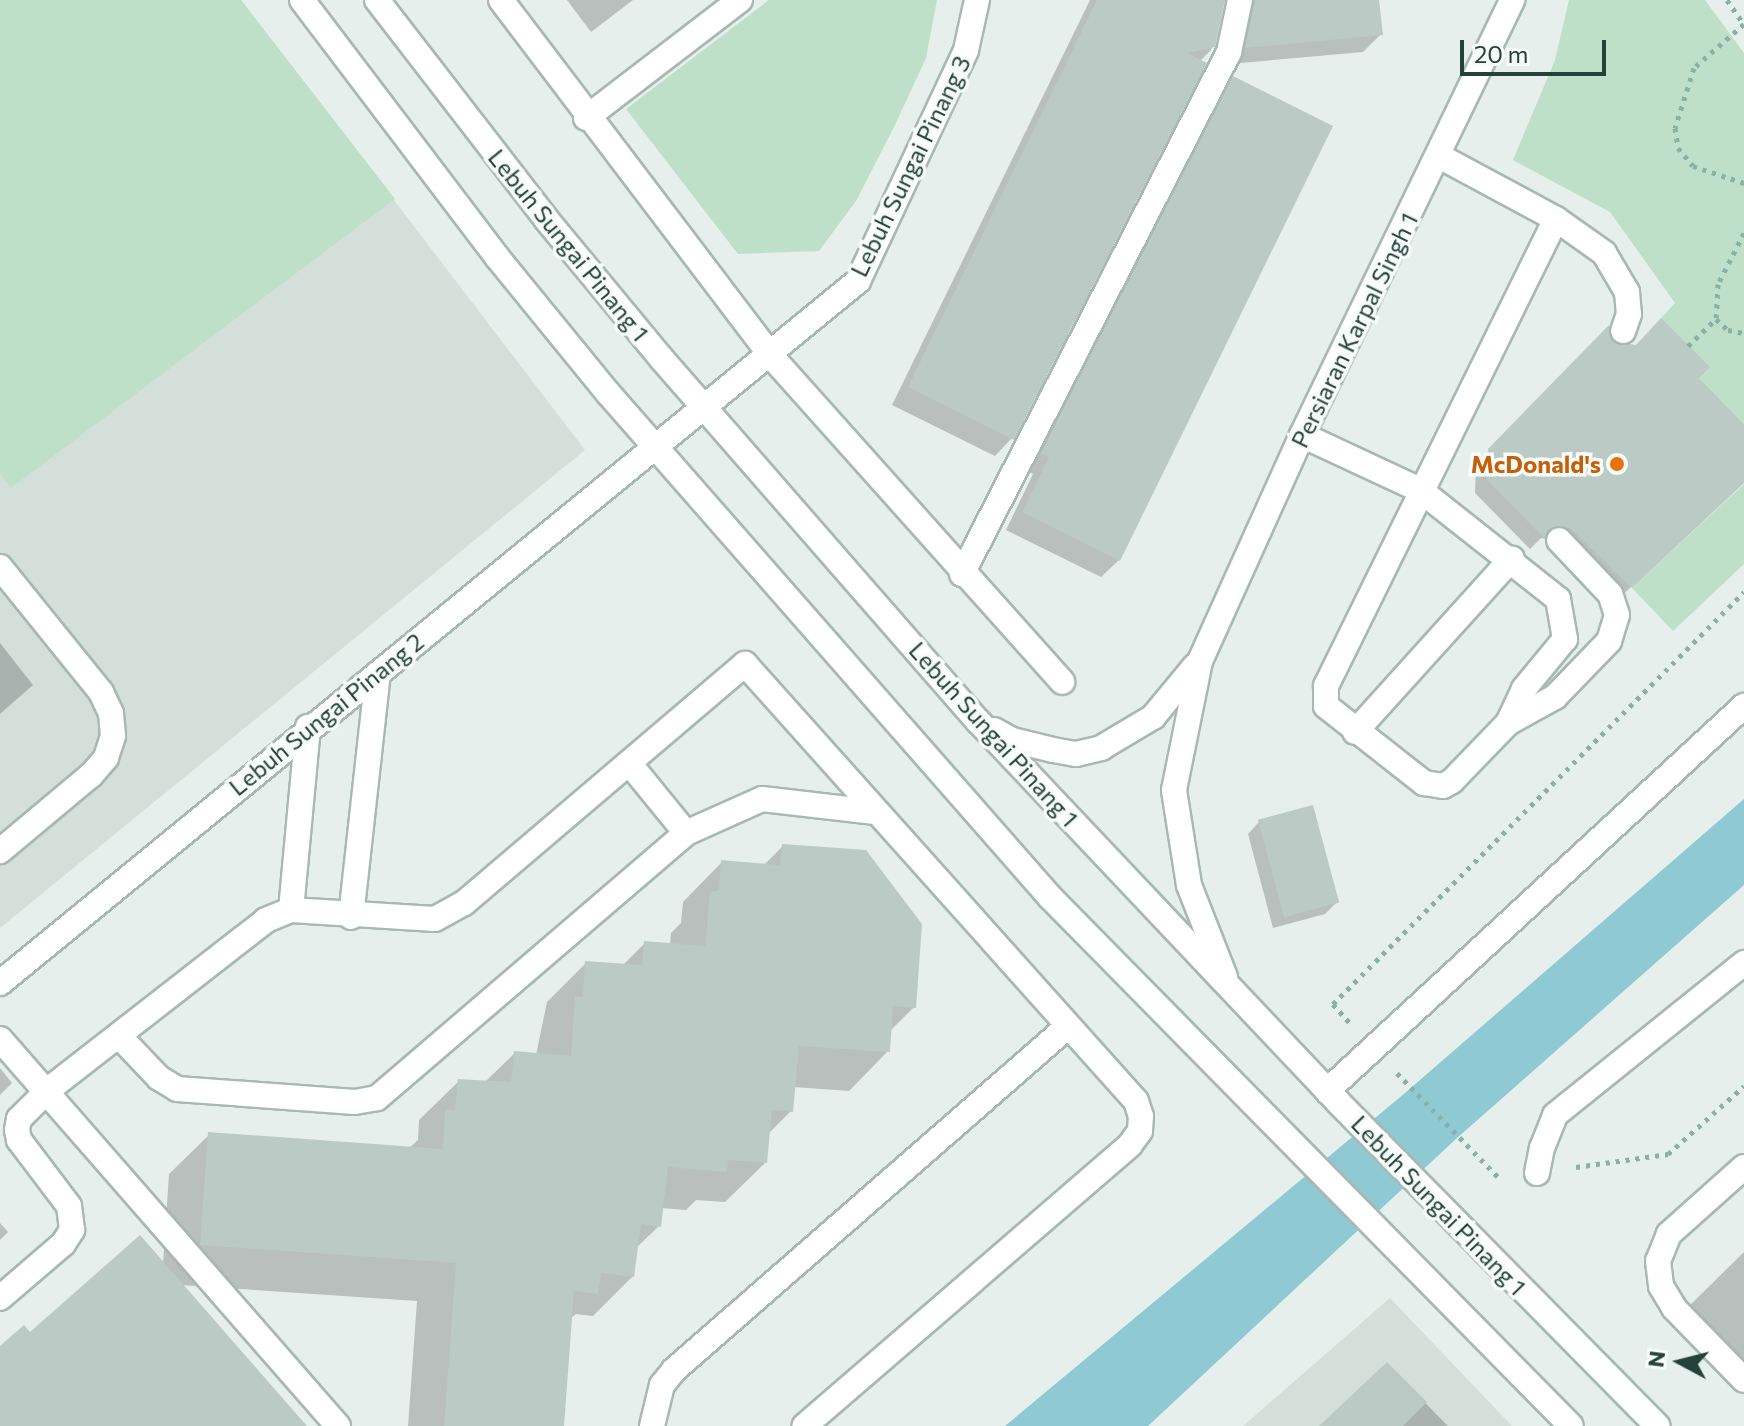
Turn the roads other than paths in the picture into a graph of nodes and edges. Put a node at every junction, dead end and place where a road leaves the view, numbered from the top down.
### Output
1 (302, 0) edge
2 (377, 0) edge
3 (501, 0) edge
4 (740, 0) edge
5 (977, 0) edge
6 (1240, 0) edge
7 (1512, 0) edge
8 (586, 118) junction
9 (1439, 156) junction
10 (1556, 219) junction
11 (1623, 331) dead end
12 (771, 356) junction
13 (703, 405) junction
14 (1302, 435) junction
15 (652, 445) junction
16 (1420, 490) junction
17 (1559, 540) dead end
18 (1512, 558) junction
19 (0, 567) edge
20 (962, 574) junction
21 (1200, 661) junction
22 (378, 673) junction
23 (1062, 682) dead end
24 (1744, 706) edge
25 (978, 721) junction
26 (1508, 723) junction
27 (308, 727) junction
28 (1355, 732) junction
29 (629, 763) junction
30 (875, 812) junction
31 (686, 833) junction
32 (0, 851) edge
33 (291, 910) junction
34 (351, 917) junction
35 (1744, 963) edge
36 (0, 983) edge
37 (1229, 987) junction
38 (1067, 1027) junction
39 (119, 1036) junction
40 (0, 1039) edge
41 (48, 1090) junction
42 (1333, 1096) junction
43 (1744, 1167) edge
44 (1537, 1173) road end
45 (0, 1298) edge
46 (1744, 1380) edge
47 (338, 1426) edge
48 (652, 1426) edge
49 (805, 1426) edge
50 (1571, 1426) edge
51 (1658, 1426) edge

1 - 15 street
2 - 13 street, Lebuh Sungai Pinang 1
3 - 8 street
4 - 8 street
5 - 12 street, Lebuh Sungai Pinang 3
6 - 20 street
7 - 9 street, Persiaran Karpal Singh 1
8 - 12 street
9 - 10 street
9 - 14 street, Persiaran Karpal Singh 1
10 - 11 street
10 - 16 street
12 - 13 street, Lebuh Sungai Pinang 3
12 - 20 street
13 - 15 street, Lebuh Sungai Pinang 2
13 - 25 street, Lebuh Sungai Pinang 1
14 - 16 street
14 - 21 street, Persiaran Karpal Singh 1
15 - 22 street, Lebuh Sungai Pinang 2
15 - 50 street
16 - 18 street
16 - 28 street
17 - 26 street
18 - 26 street
18 - 28 street
19 - 32 street
20 - 23 street
21 - 25 street, Persiaran Karpal Singh 1
21 - 37 street, Persiaran Karpal Singh 1
22 - 27 street, Lebuh Sungai Pinang 2
22 - 34 street
24 - 42 street
25 - 37 street, Lebuh Sungai Pinang 1
26 - 28 street
27 - 33 street
27 - 36 street, Lebuh Sungai Pinang 2
29 - 30 street
29 - 31 street
29 - 34 street
30 - 31 street
30 - 38 street
31 - 39 street
33 - 34 street
33 - 39 street
35 - 44 street
37 - 42 street, Lebuh Sungai Pinang 1
38 - 48 street
38 - 49 street
39 - 41 street
40 - 41 street
41 - 45 street
41 - 47 street
42 - 51 street, Lebuh Sungai Pinang 1
43 - 46 street

